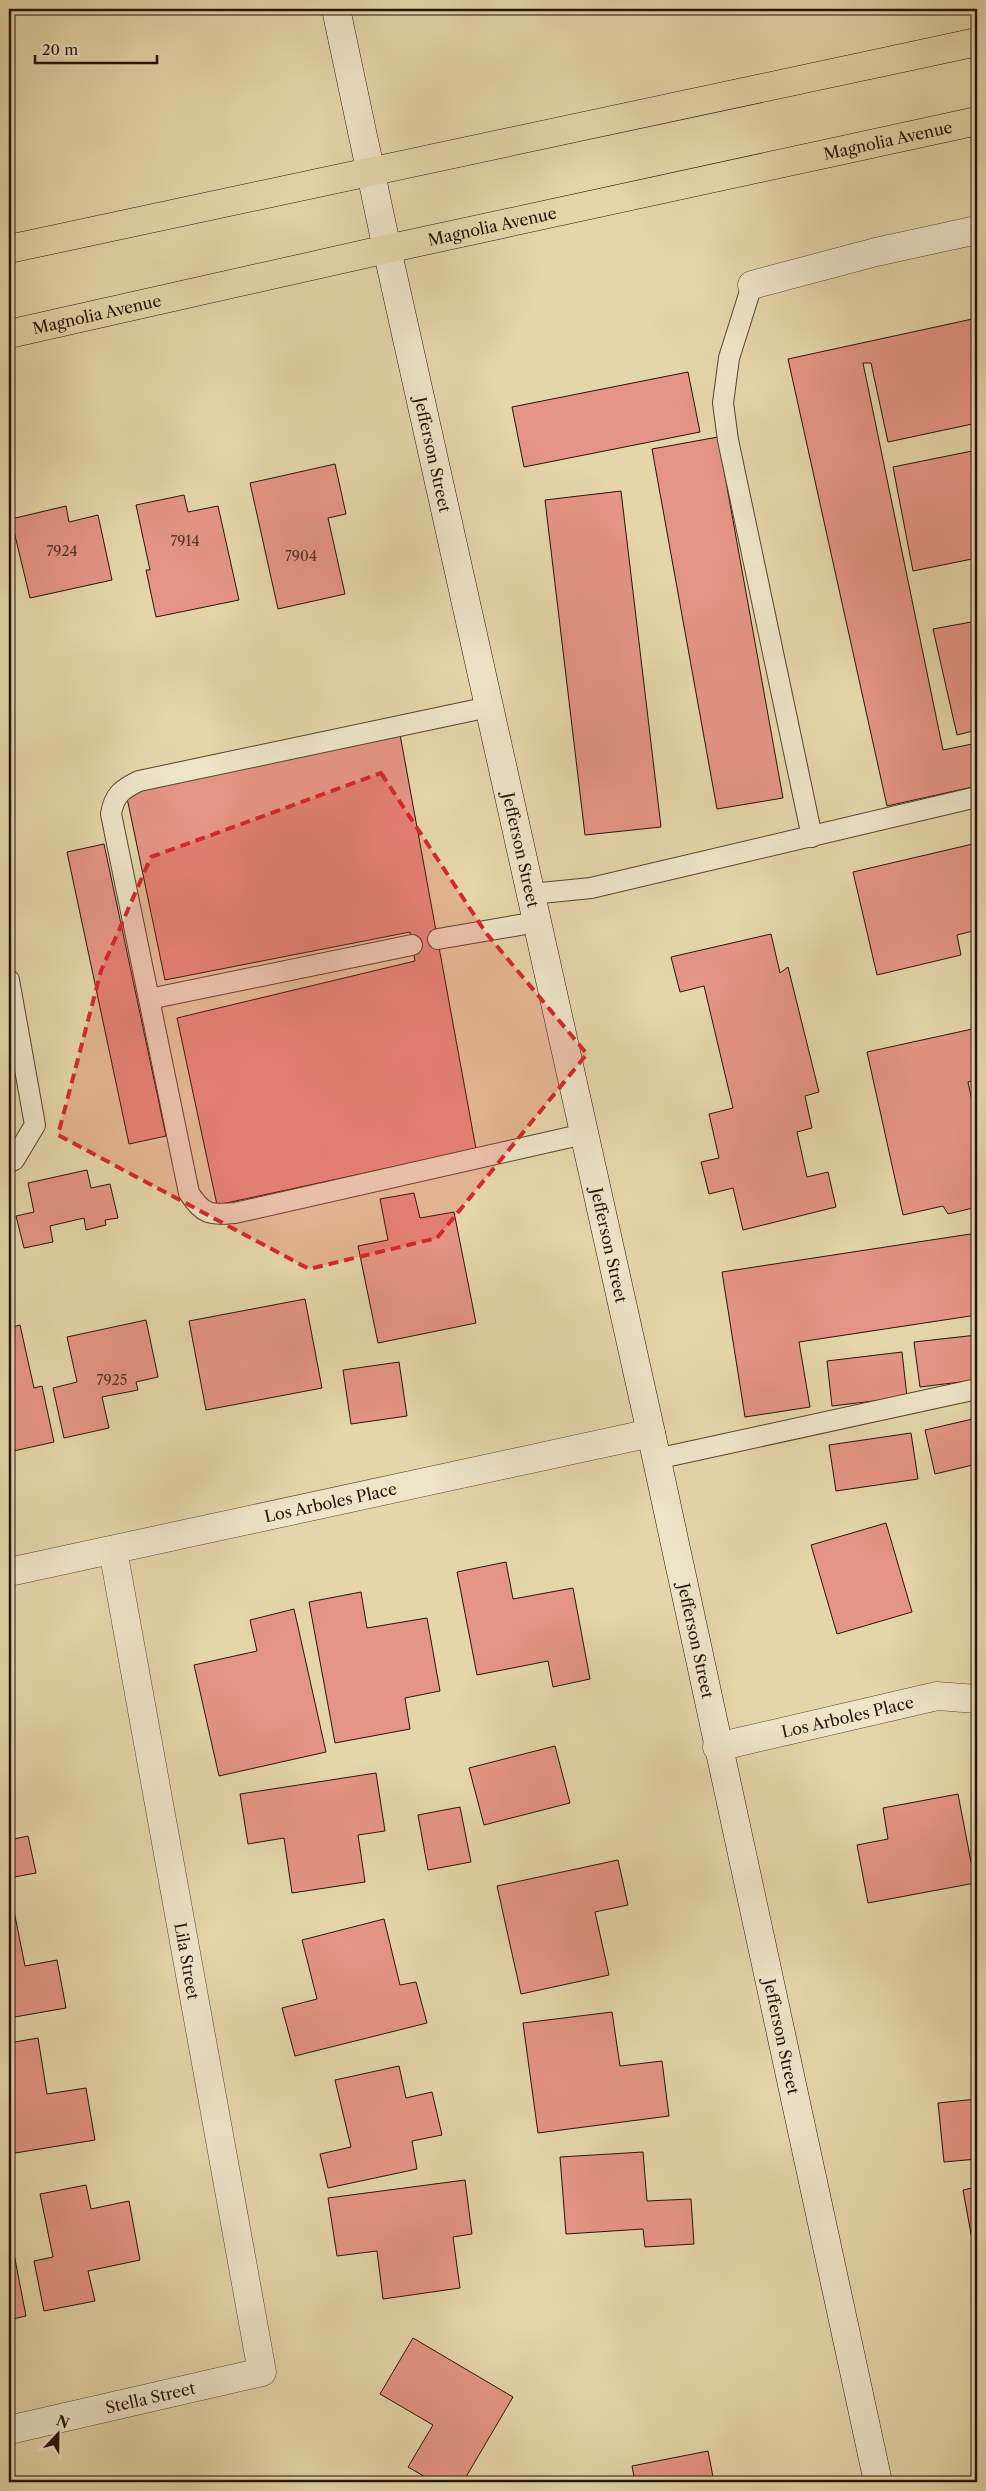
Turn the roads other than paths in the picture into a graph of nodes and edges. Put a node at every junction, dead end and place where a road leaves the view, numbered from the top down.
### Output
1 (336, 9) edge
2 (977, 42) edge
3 (977, 121) edge
4 (372, 172) junction
5 (977, 230) edge
6 (386, 248) junction
7 (9, 249) edge
8 (752, 285) joint
9 (9, 334) edge
10 (489, 707) junction
11 (977, 797) edge
12 (812, 836) junction
13 (531, 894) junction
14 (537, 922) junction
15 (438, 939) dead end
16 (412, 945) dead end
17 (9, 980) edge
18 (149, 999) junction
19 (584, 1134) junction
20 (9, 1162) edge
21 (977, 1389) edge
22 (653, 1446) junction
23 (113, 1550) junction
24 (9, 1572) edge
25 (977, 1699) edge
26 (717, 1747) junction
27 (262, 2372) joint
28 (9, 2430) edge
29 (878, 2482) edge

1 - 4 street, Jefferson Street
2 - 4 main road
3 - 6 main road, Magnolia Avenue
4 - 6 street, Jefferson Street
4 - 7 main road
5 - 8 street
6 - 9 main road, Magnolia Avenue
6 - 10 street, Jefferson Street
8 - 12 lane
10 - 13 street, Jefferson Street
10 - 18 lane
11 - 12 lane
12 - 13 lane
13 - 14 street, Jefferson Street
14 - 15 lane
14 - 19 street, Jefferson Street
16 - 18 lane
17 - 20 lane
18 - 19 lane
19 - 22 street, Jefferson Street
21 - 22 lane
22 - 23 street, Los Arboles Place
22 - 26 street, Jefferson Street
23 - 24 street, Los Arboles Place
23 - 27 street, Lila Street
25 - 26 street, Los Arboles Place
26 - 29 street, Jefferson Street
27 - 28 street, Stella Street

